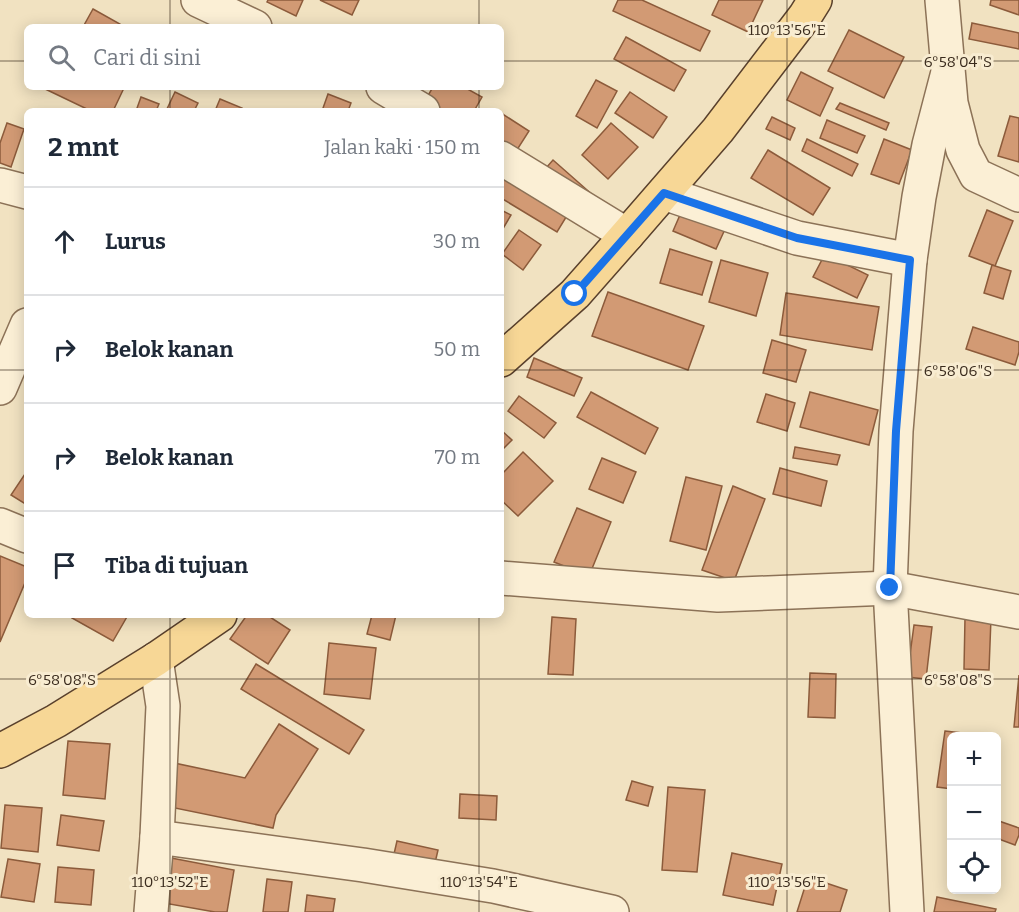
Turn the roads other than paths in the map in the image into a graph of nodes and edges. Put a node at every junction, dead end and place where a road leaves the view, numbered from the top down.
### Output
1 (198, 0) edge
2 (815, 0) edge
3 (942, 0) edge
4 (249, 24) edge
5 (947, 76) junction
6 (388, 90) edge
7 (418, 108) edge
8 (504, 160) edge
9 (0, 185) edge
10 (24, 191) edge
11 (664, 193) junction
12 (1019, 195) edge
13 (627, 236) junction
14 (910, 260) junction
15 (24, 332) edge
16 (504, 357) edge
17 (0, 388) edge
18 (0, 525) edge
19 (24, 535) edge
20 (504, 578) edge
21 (890, 588) junction
22 (1019, 612) edge
23 (210, 618) edge
24 (156, 659) junction
25 (0, 751) edge
26 (157, 837) junction
27 (151, 912) edge
28 (612, 912) edge
29 (908, 912) edge

1 - 4 street
2 - 11 main road
3 - 5 street
5 - 12 street
5 - 14 street
6 - 7 street
8 - 13 street
9 - 10 street
11 - 13 main road
11 - 14 street
13 - 16 main road
14 - 21 street
15 - 17 street
18 - 19 street
20 - 21 street
21 - 22 street
21 - 29 street
23 - 24 main road
24 - 25 main road
24 - 26 street
26 - 27 street
26 - 28 street

